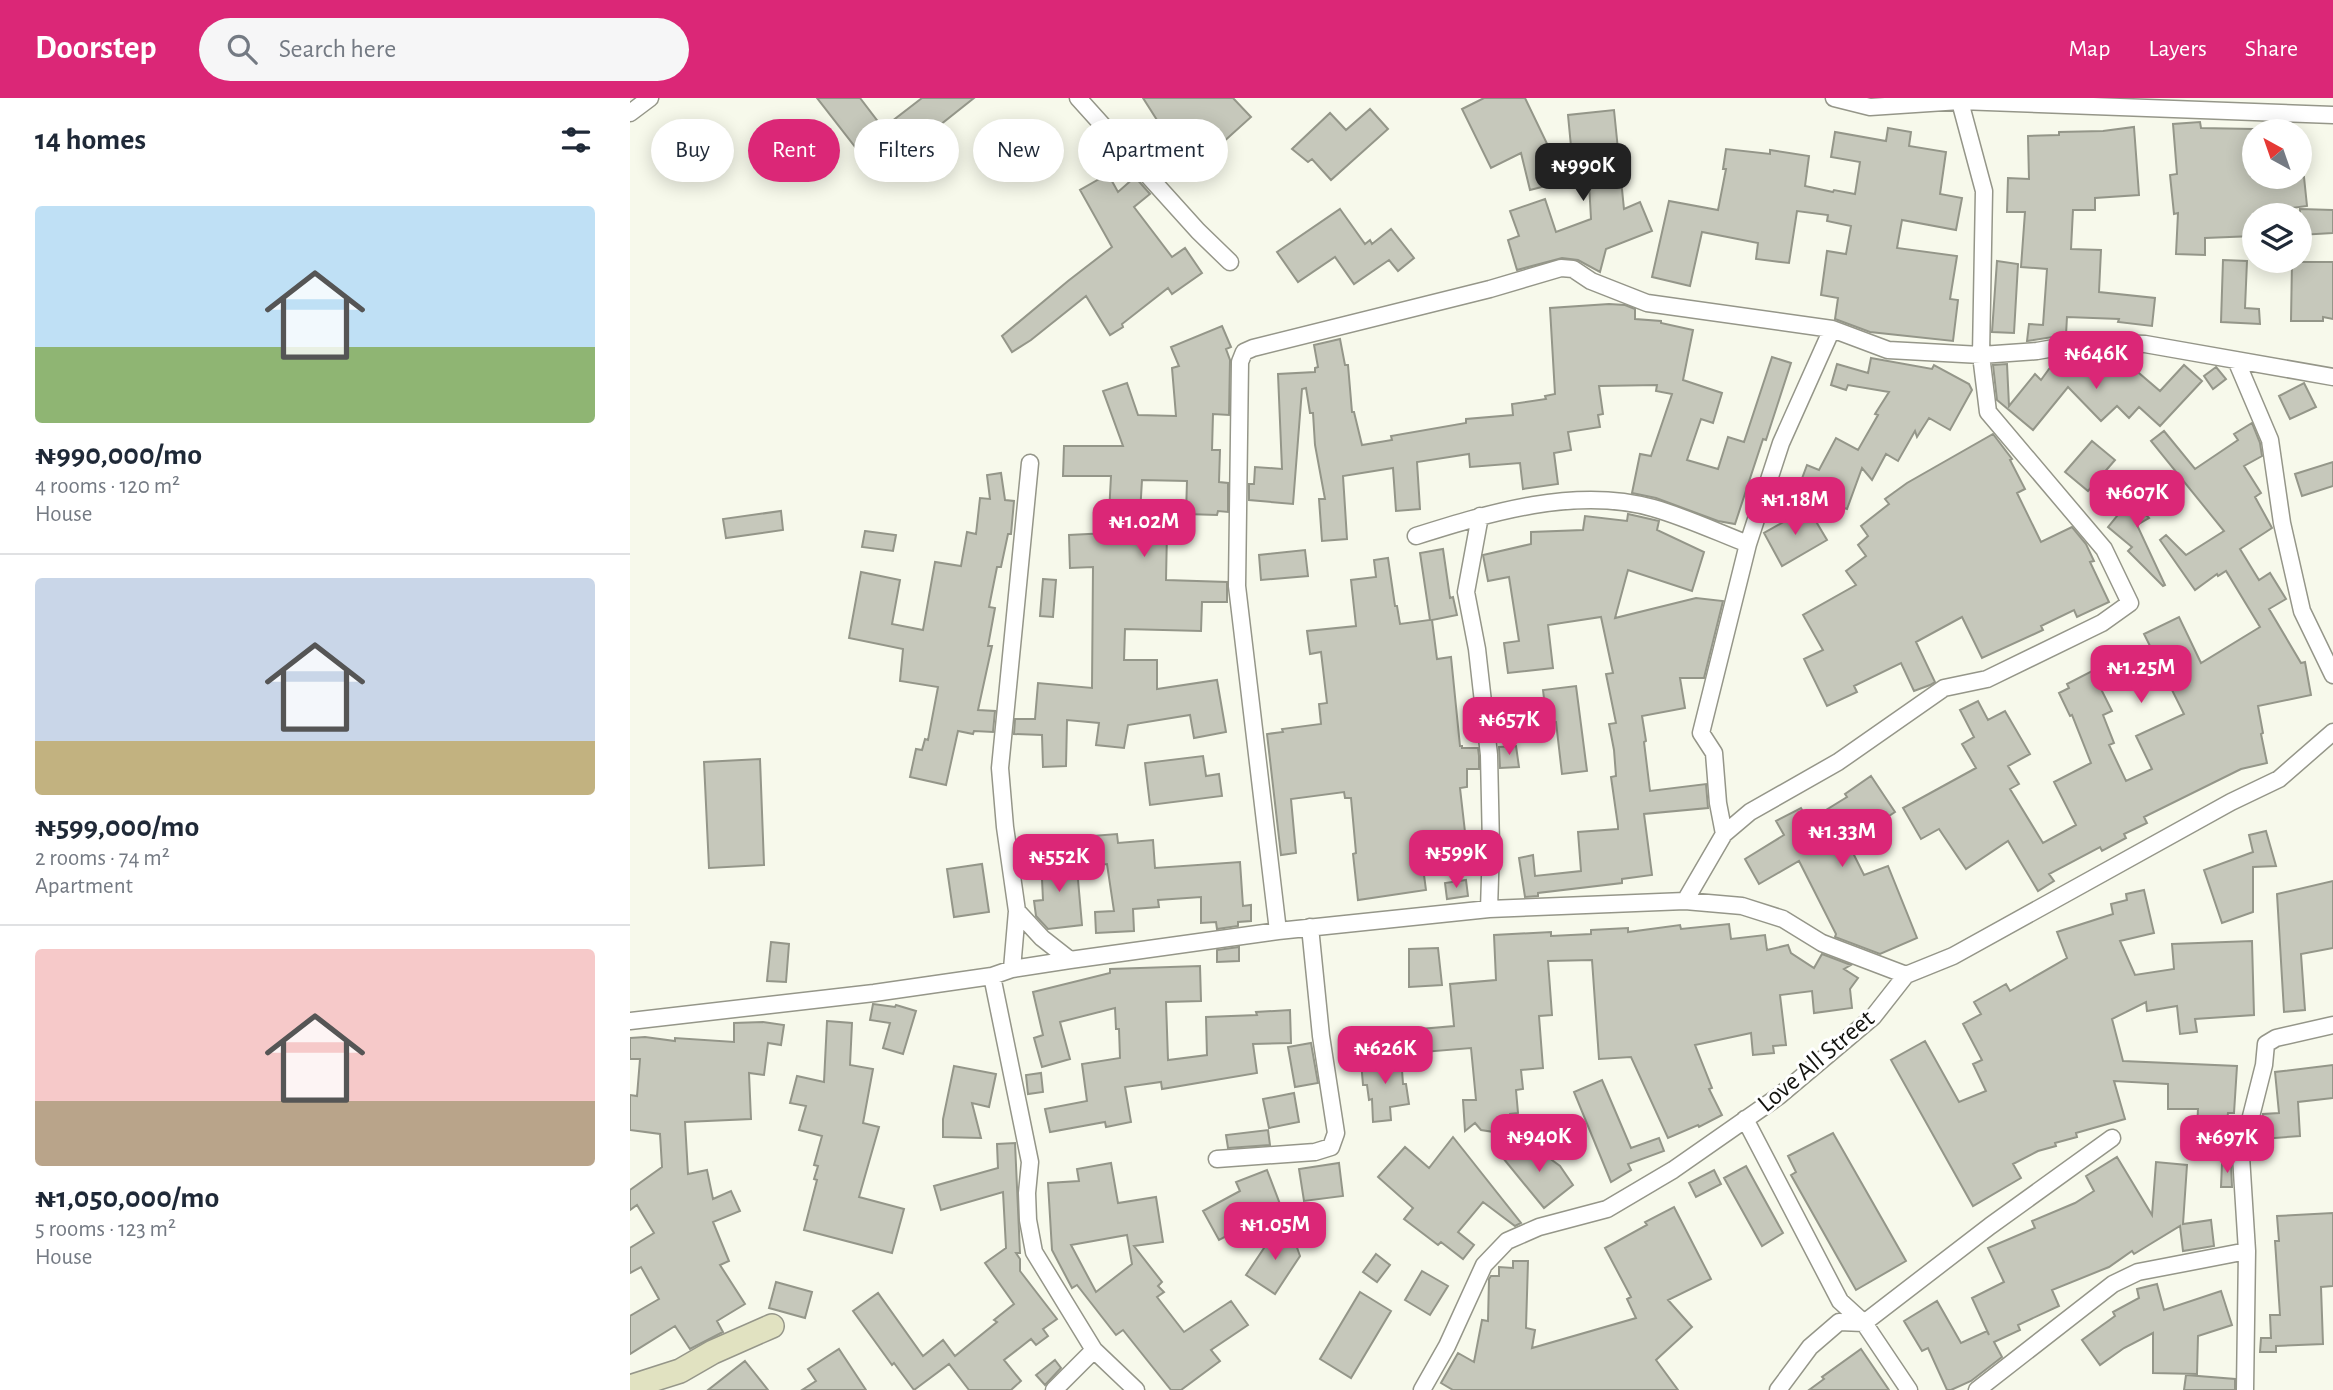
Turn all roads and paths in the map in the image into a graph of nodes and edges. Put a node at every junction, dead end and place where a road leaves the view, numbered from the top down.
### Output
1 (649, 98) edge
2 (1078, 98) edge
3 (1834, 98) edge
4 (1960, 100) edge
5 (2133, 103) edge
6 (2168, 103) edge
7 (630, 113) edge
8 (2333, 114) edge
9 (1230, 262) dead end
10 (1832, 329) junction
11 (1981, 355) junction
12 (2235, 360) junction
13 (2333, 377) edge
14 (1030, 463) dead end
15 (1480, 516) junction
16 (1416, 536) dead end
17 (1748, 544) junction
18 (2333, 675) edge
19 (2333, 732) edge
20 (1718, 803) junction
21 (1750, 812) junction
22 (1724, 834) junction
23 (1685, 901) junction
24 (1489, 909) junction
25 (1017, 911) junction
26 (1310, 928) junction
27 (1278, 931) junction
28 (1070, 960) junction
29 (1012, 969) junction
30 (1906, 975) junction
31 (992, 976) junction
32 (630, 1021) edge
33 (2333, 1025) edge
34 (1745, 1119) junction
35 (2112, 1138) dead end
36 (1217, 1159) dead end
37 (2247, 1251) junction
38 (1864, 1323) junction
39 (772, 1326) dead end
40 (1094, 1350) junction
41 (630, 1387) edge
42 (1054, 1390) edge
43 (1136, 1390) edge
44 (1422, 1390) edge
45 (1778, 1390) edge
46 (1909, 1390) edge
47 (1977, 1390) edge
48 (2245, 1390) edge

1 - 7 street
2 - 9 street
3 - 4 street
4 - 5 street
4 - 11 street
5 - 6 street
6 - 8 street
10 - 11 street
10 - 17 street
10 - 27 street
11 - 12 street
11 - 21 street
12 - 13 street
12 - 18 street
14 - 25 street
15 - 16 street
15 - 17 street
15 - 24 street
17 - 20 street
19 - 30 street, Love All Street
20 - 21 street
20 - 22 street
21 - 22 street
22 - 23 street
23 - 24 street
23 - 30 street
24 - 26 street
25 - 28 street
25 - 29 street
26 - 27 street
26 - 36 street
27 - 28 street
28 - 29 street
29 - 31 street
30 - 34 street, Love All Street
31 - 32 street
31 - 40 street
33 - 37 street
34 - 38 street
34 - 44 street, Love All Street
35 - 38 street
37 - 47 street
37 - 48 street
38 - 45 street
38 - 46 street
39 - 41 street
40 - 42 street
40 - 43 street

